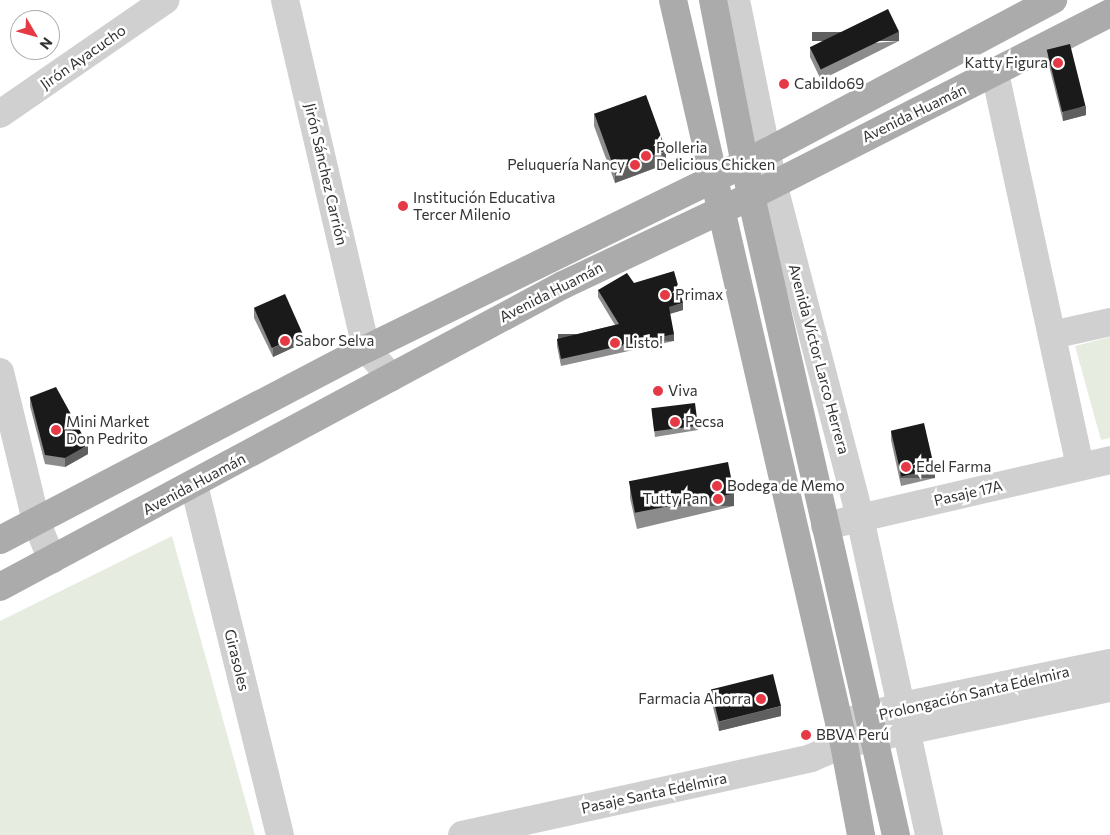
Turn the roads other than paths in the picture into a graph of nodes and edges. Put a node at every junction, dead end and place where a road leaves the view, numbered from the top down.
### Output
1 (165, 0) edge
2 (285, 0) edge
3 (673, 0) edge
4 (713, 0) edge
5 (736, 0) edge
6 (1053, 0) edge
7 (1110, 13) edge
8 (994, 73) junction
9 (0, 114) edge
10 (757, 157) junction
11 (712, 178) junction
12 (762, 190) junction
13 (720, 208) junction
14 (551, 256) junction
15 (563, 285) junction
16 (780, 316) junction
17 (747, 322) junction
18 (1110, 322) edge
19 (1052, 335) junction
20 (366, 349) junction
21 (0, 372) edge
22 (391, 377) junction
23 (1110, 460) edge
24 (811, 462) junction
25 (1080, 466) junction
26 (779, 469) junction
27 (194, 485) junction
28 (860, 518) junction
29 (36, 522) junction
30 (826, 526) junction
31 (0, 540) edge
32 (52, 560) junction
33 (0, 587) edge
34 (1110, 663) edge
35 (1110, 688) edge
36 (905, 718) junction
37 (873, 726) junction
38 (841, 734) junction
39 (280, 835) edge
40 (462, 835) edge
41 (861, 835) edge
42 (896, 835) edge
43 (929, 835) edge

1 - 9 street, Jirón Ayacucho
2 - 20 street, Jirón Sánchez Carrión
3 - 11 main road
4 - 10 main road, Avenida Víctor Larco Herrera
5 - 10 street, Avenida Víctor Larco Herrera
6 - 10 main road, Avenida Huamán
7 - 8 main road, Avenida Huamán
8 - 12 main road, Avenida Huamán
8 - 19 street
10 - 11 main road, Avenida Huamán
10 - 12 main road, Avenida Víctor Larco Herrera
11 - 13 main road
11 - 14 main road, Avenida Huamán
12 - 13 main road, Avenida Huamán
12 - 16 main road, Avenida Víctor Larco Herrera
12 - 28 street, Avenida Víctor Larco Herrera
13 - 15 main road, Avenida Huamán
13 - 17 main road
14 - 15 main road
14 - 20 main road, Avenida Huamán
15 - 22 main road, Avenida Huamán
16 - 17 main road
16 - 24 main road, Avenida Víctor Larco Herrera
17 - 26 main road
18 - 19 street
19 - 25 street
20 - 22 street
20 - 29 main road, Avenida Huamán
21 - 29 street
22 - 27 main road, Avenida Huamán
23 - 25 street, Pasaje 17A
24 - 26 main road
24 - 30 main road, Avenida Víctor Larco Herrera
25 - 28 street, Pasaje 17A
26 - 38 main road
27 - 32 main road, Avenida Huamán
27 - 39 street, Girasoles
28 - 30 street, Pasaje 17A
28 - 36 street, Avenida Víctor Larco Herrera
29 - 31 main road, Avenida Huamán
29 - 32 street
30 - 37 main road, Avenida Víctor Larco Herrera
32 - 33 main road, Avenida Huamán
34 - 36 street, Prolongación Santa Edelmira
35 - 36 street, Prolongación Santa Edelmira
36 - 37 street, Prolongación Santa Edelmira
36 - 43 street, Avenida Víctor Larco Herrera
37 - 38 street, Prolongación Santa Edelmira
37 - 42 main road, Avenida Víctor Larco Herrera
38 - 40 street, Pasaje Santa Edelmira
38 - 41 main road

